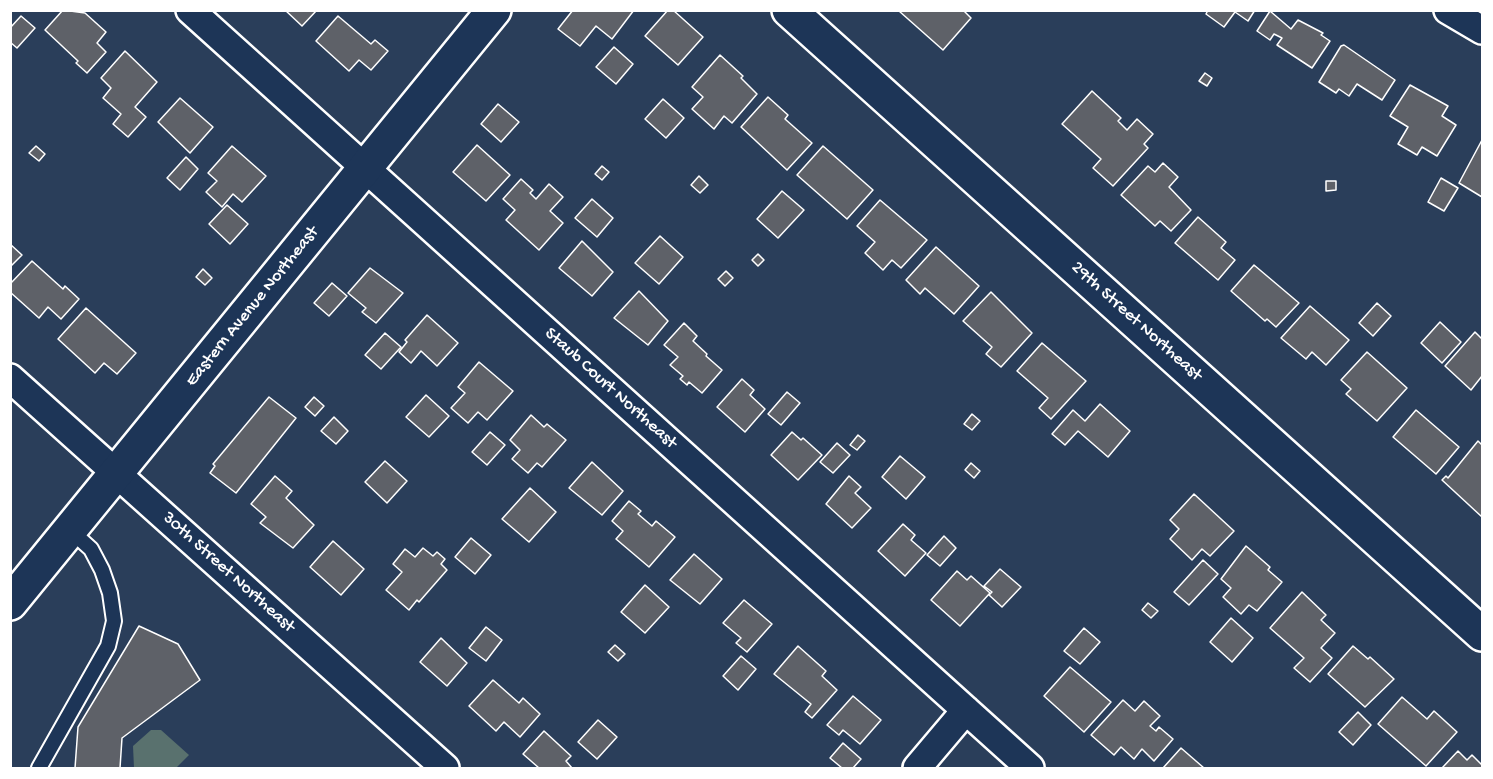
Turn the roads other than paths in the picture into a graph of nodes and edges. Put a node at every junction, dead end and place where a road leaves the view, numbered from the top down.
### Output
1 (190, 10) edge
2 (494, 10) edge
3 (789, 10) edge
4 (1448, 10) edge
5 (1482, 30) edge
6 (366, 170) junction
7 (10, 378) edge
8 (117, 474) junction
9 (70, 530) junction
10 (10, 603) edge
11 (1482, 634) edge
12 (966, 710) junction
13 (39, 768) edge
14 (445, 768) edge
15 (917, 768) edge
16 (1030, 768) edge

1 - 6 street, Staub Court Northeast
2 - 6 main road, Eastern Avenue Northeast
3 - 11 main road, 29th Street Northeast
4 - 5 street
6 - 8 main road, Eastern Avenue Northeast
6 - 12 street, Staub Court Northeast
7 - 8 street, 30th Street Northeast
8 - 9 main road, Eastern Avenue Northeast
8 - 14 street, 30th Street Northeast
9 - 10 main road, Eastern Avenue Northeast
9 - 13 lane
12 - 15 street
12 - 16 street, Staub Court Northeast

